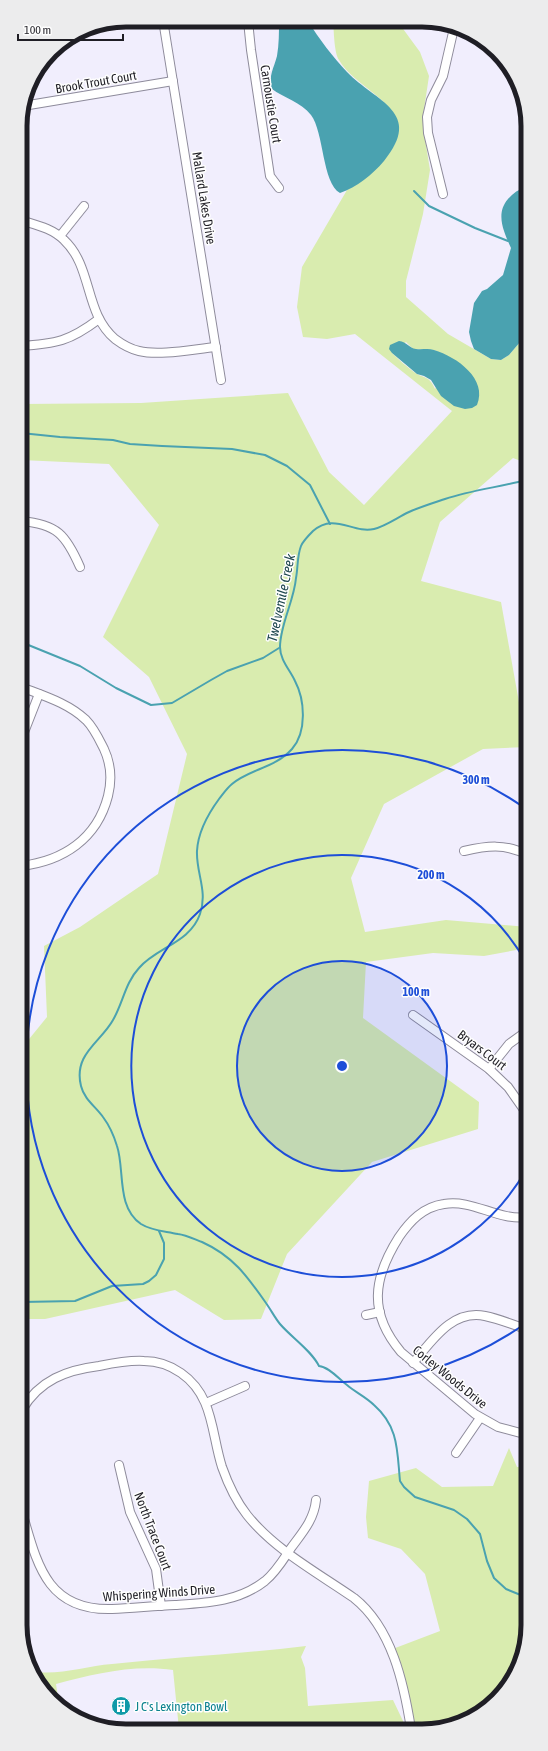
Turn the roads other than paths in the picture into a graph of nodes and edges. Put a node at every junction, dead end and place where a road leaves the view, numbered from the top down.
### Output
1 (164, 27) edge
2 (249, 27) edge
3 (453, 32) edge
4 (173, 81) junction
5 (29, 105) edge
6 (279, 188) dead end
7 (443, 194) dead end
8 (84, 206) dead end
9 (27, 222) edge
10 (60, 236) junction
11 (99, 319) junction
12 (27, 346) edge
13 (216, 347) junction
14 (221, 380) dead end
15 (27, 522) edge
16 (80, 567) dead end
17 (27, 689) edge
18 (39, 694) junction
19 (27, 725) edge
20 (464, 851) dead end
21 (521, 853) edge
22 (27, 865) edge
23 (413, 1015) dead end
24 (521, 1035) edge
25 (489, 1069) junction
26 (521, 1105) edge
27 (521, 1217) edge
28 (380, 1312) junction
29 (366, 1315) dead end
30 (521, 1326) edge
31 (413, 1363) junction
32 (245, 1386) dead end
33 (27, 1401) edge
34 (206, 1403) junction
35 (480, 1418) junction
36 (521, 1433) edge
37 (456, 1453) dead end
38 (119, 1465) dead end
39 (316, 1500) dead end
40 (27, 1527) edge
41 (288, 1553) junction
42 (161, 1606) junction
43 (410, 1724) edge

1 - 4 street, Mallard Lakes Drive
2 - 6 street, Carnoustie Court
3 - 7 street
4 - 5 street, Brook Trout Court
4 - 13 street, Mallard Lakes Drive
8 - 10 street
9 - 10 street
10 - 11 street
11 - 12 street
11 - 13 street
13 - 14 street, Mallard Lakes Drive
15 - 16 street
17 - 18 street
18 - 19 street
18 - 22 street
20 - 21 street
23 - 25 street, Bryars Court
24 - 25 street
25 - 26 street, Bryars Court
27 - 28 street, Corley Woods Drive
28 - 29 street
28 - 31 street, Corley Woods Drive
30 - 31 street
31 - 35 street, Corley Woods Drive
32 - 34 street
33 - 34 street
34 - 41 street
35 - 36 street, Corley Woods Drive
35 - 37 street
38 - 42 street, North Trace Court
39 - 41 street, Whispering Winds Drive
40 - 42 street, Whispering Winds Drive
41 - 42 street, Whispering Winds Drive
41 - 43 street

